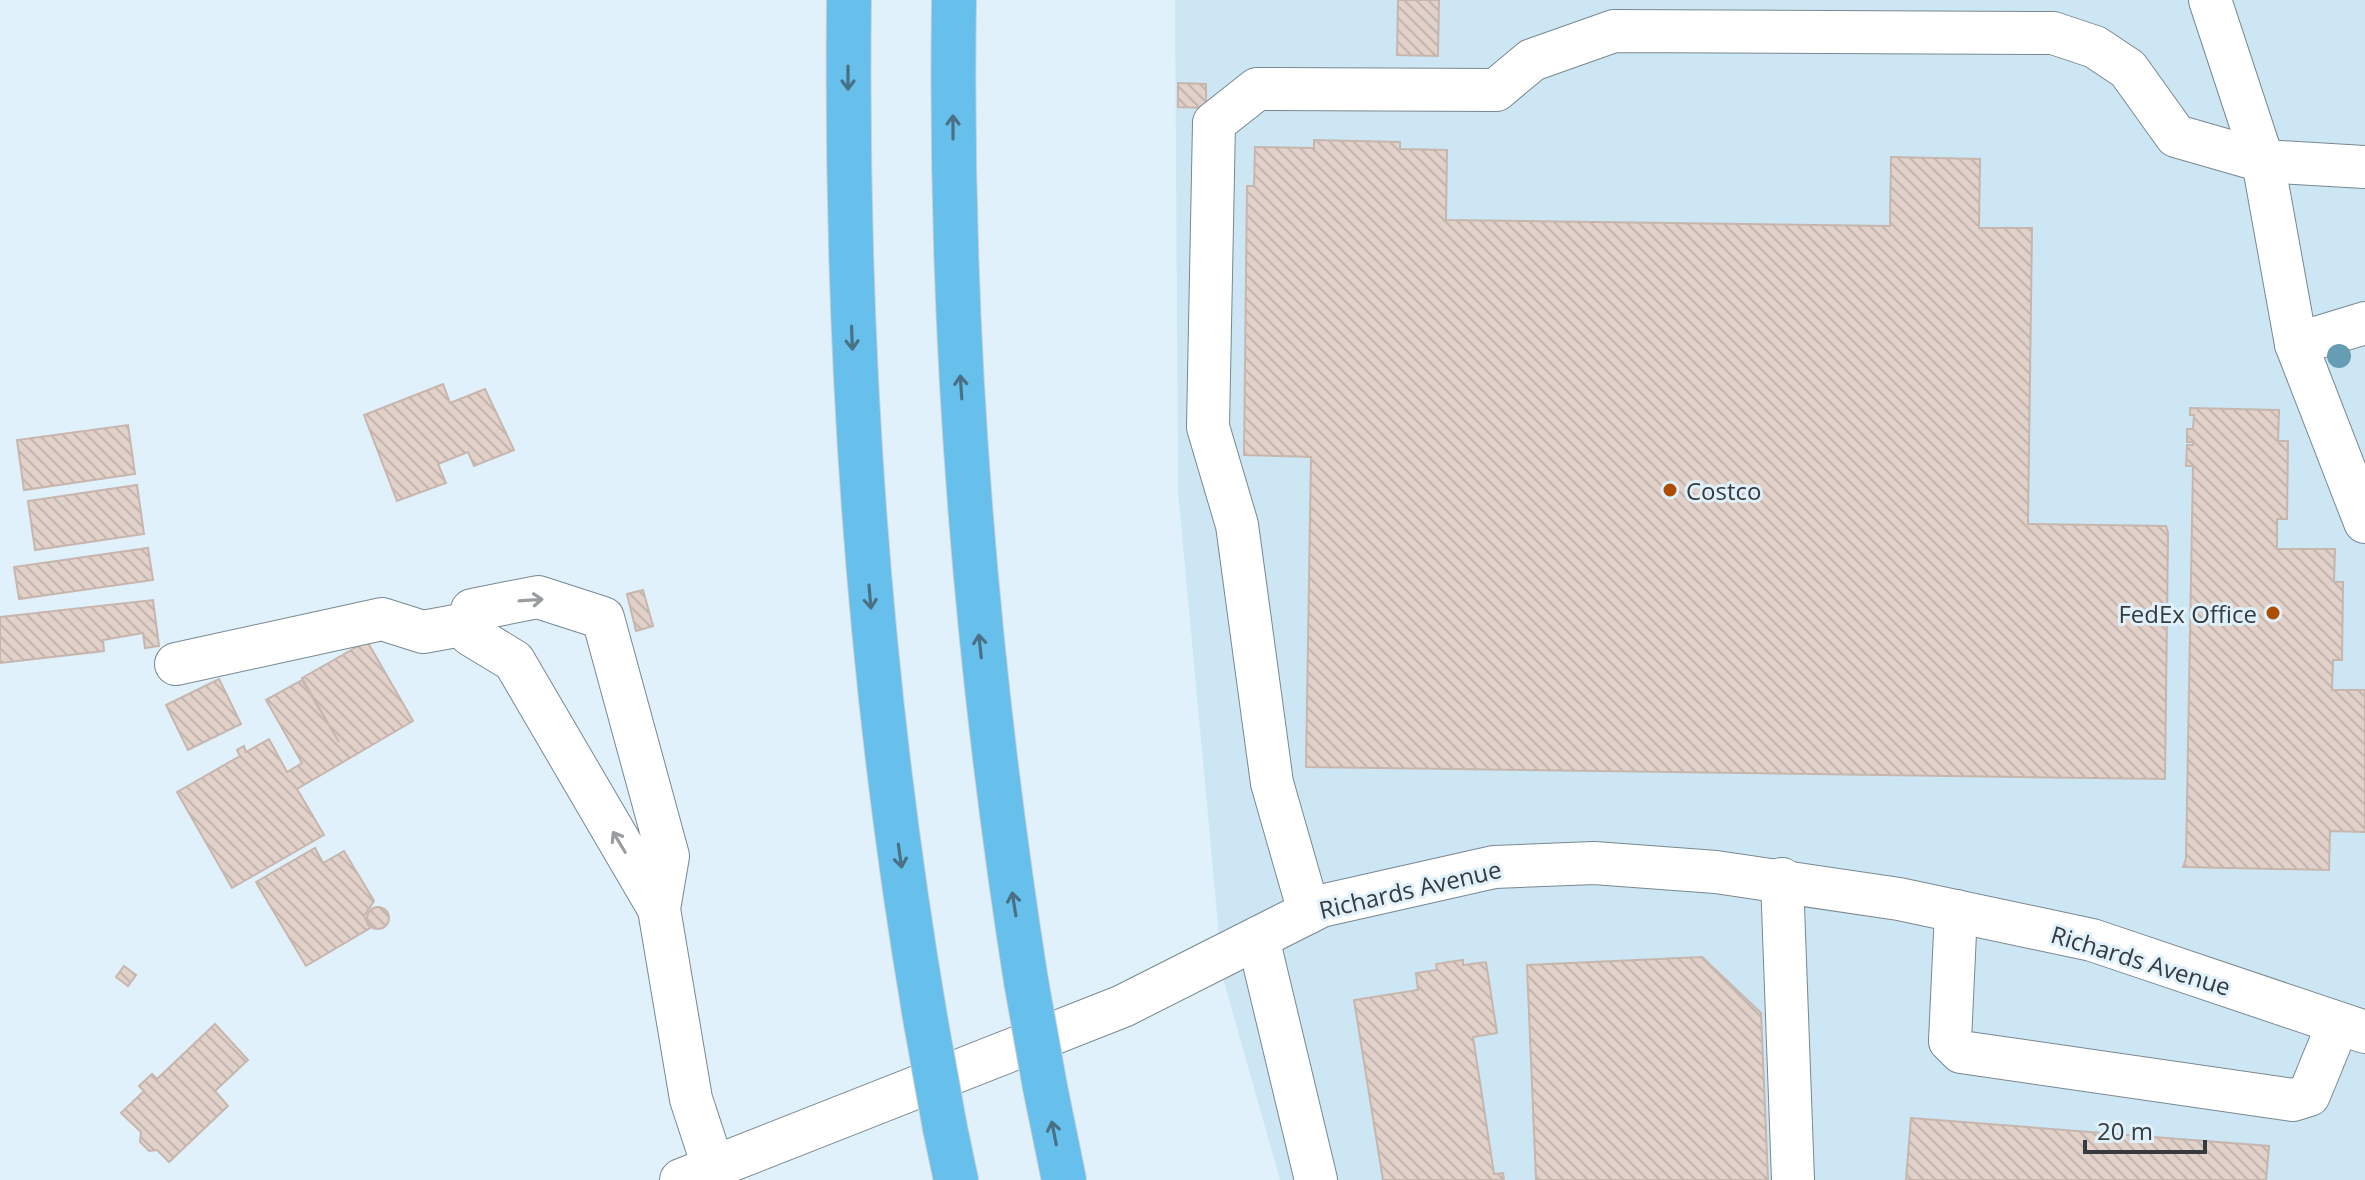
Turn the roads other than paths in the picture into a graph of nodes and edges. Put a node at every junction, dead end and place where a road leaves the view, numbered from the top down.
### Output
1 (849, 0) edge
2 (954, 0) edge
3 (2210, 0) edge
4 (2263, 161) junction
5 (2365, 167) edge
6 (2365, 323) edge
7 (2296, 344) junction
8 (2365, 522) edge
9 (472, 623) junction
10 (176, 664) dead end
11 (1782, 879) junction
12 (659, 909) junction
13 (1956, 911) junction
14 (1309, 912) junction
15 (1258, 938) junction
16 (2352, 1028) edge
17 (697, 1173) edge
18 (956, 1180) edge
19 (1064, 1180) edge
20 (1316, 1180) edge
21 (1793, 1180) edge

1 -> 18 highway, bridge
19 -> 2 highway, bridge
3 - 4 street
4 - 5 street
4 - 7 street
4 - 14 street
6 - 7 street
7 - 8 street
9 - 10 street
12 -> 9 street
9 -> 12 street
11 - 13 street, Richards Avenue
11 - 14 street, Richards Avenue
11 - 21 street
12 - 17 street
13 - 16 street, Richards Avenue
13 - 16 street
14 - 15 street, Richards Avenue
15 - 17 street, Richards Avenue
15 - 20 street

